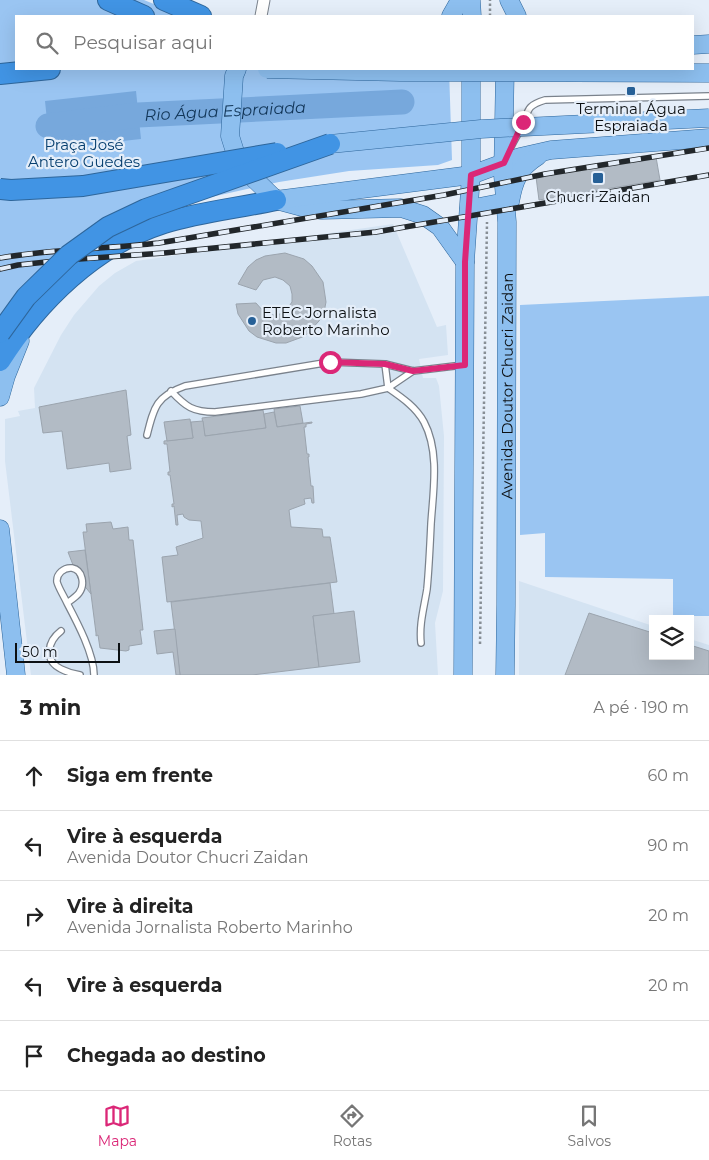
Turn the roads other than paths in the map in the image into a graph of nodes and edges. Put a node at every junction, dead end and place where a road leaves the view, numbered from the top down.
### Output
1 (108, 0) edge
2 (164, 0) edge
3 (264, 0) edge
4 (460, 0) edge
5 (471, 0) edge
6 (508, 0) edge
7 (142, 15) edge
8 (199, 15) edge
9 (261, 15) edge
10 (452, 15) edge
11 (472, 15) edge
12 (506, 15) edge
13 (516, 15) edge
14 (694, 44) edge
15 (709, 44) edge
16 (694, 68) edge
17 (709, 68) edge
18 (40, 70) edge
19 (311, 70) edge
20 (471, 70) edge
21 (505, 70) edge
22 (236, 73) edge
23 (709, 73) edge
24 (0, 74) edge
25 (709, 96) edge
26 (709, 112) edge
27 (709, 118) edge
28 (522, 127) junction
29 (709, 138) edge
30 (330, 144) junction
31 (551, 150) junction
32 (504, 163) junction
33 (471, 175) junction
34 (0, 189) edge
35 (276, 200) junction
36 (506, 202) junction
37 (468, 209) junction
38 (507, 222) junction
39 (465, 262) junction
40 (32, 316) junction
41 (0, 333) edge
42 (0, 361) edge
43 (385, 364) junction
44 (465, 365) junction
45 (413, 371) junction
46 (388, 388) junction
47 (170, 392) junction
48 (0, 397) edge
49 (147, 435) dead end
50 (0, 529) edge
51 (67, 603) junction
52 (62, 630) dead end
53 (421, 643) dead end
54 (16, 675) edge
55 (80, 675) edge
56 (94, 675) edge
57 (463, 675) edge
58 (504, 675) edge

1 - 7 highway
2 - 8 highway
3 - 9 street
4 - 10 main road
5 - 11 main road
6 - 12 main road
6 - 13 main road
14 - 15 main road
16 - 17 lane
18 - 24 highway
19 - 23 main road, bridge
20 - 33 main road
21 - 32 main road, Avenida Doutor Chucri Zaidan
22 - 35 main road
25 - 28 lane
26 - 28 lane
27 - 28 main road, bridge
28 - 30 main road, bridge
28 - 32 lane
29 - 31 main road
30 - 34 highway, bridge
30 - 41 highway, bridge
31 - 32 main road
31 - 38 main road
32 - 33 main road
32 - 36 main road, Avenida Doutor Chucri Zaidan
33 - 35 main road
33 - 37 main road
35 - 39 main road
35 - 40 highway
36 - 37 main road
36 - 38 main road, Avenida Doutor Chucri Zaidan
37 - 39 main road
38 - 58 main road, Avenida Doutor Chucri Zaidan
39 - 44 main road
40 - 42 highway
40 - 48 main road
43 - 45 lane
43 - 46 lane
43 - 47 lane
44 - 45 lane
44 - 57 main road
45 - 46 lane
46 - 47 lane
46 - 53 lane
47 - 49 lane
50 - 54 main road
51 - 51 lane
51 - 56 lane
52 - 55 lane

